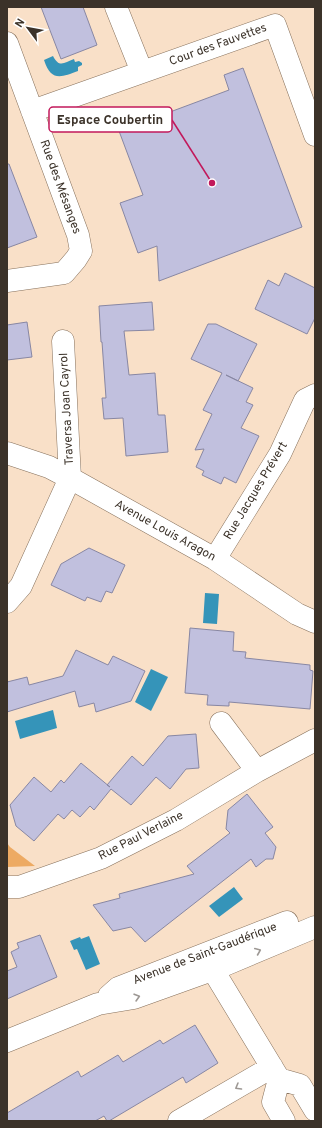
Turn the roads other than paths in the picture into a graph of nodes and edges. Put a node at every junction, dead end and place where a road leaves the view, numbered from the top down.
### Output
1 (116, 7) edge
2 (7, 43) edge
3 (142, 72) junction
4 (32, 111) junction
5 (315, 135) edge
6 (7, 281) edge
7 (63, 341) dead end
8 (315, 378) edge
9 (310, 397) edge
10 (7, 452) edge
11 (70, 478) junction
12 (215, 559) junction
13 (7, 602) edge
14 (315, 622) edge
15 (221, 722) dead end
16 (315, 740) edge
17 (257, 771) junction
18 (13, 887) edge
19 (315, 912) edge
20 (315, 927) edge
21 (215, 969) junction
22 (98, 1004) junction
23 (7, 1041) edge
24 (276, 1073) junction
25 (315, 1110) edge
26 (179, 1121) edge
27 (284, 1121) edge

1 - 3 street
2 - 4 street, Rue des Mésanges
3 - 4 street, Cour des Fauvettes
3 - 5 street, Cour des Fauvettes
4 - 6 street, Rue des Mésanges
7 - 11 street, Traversa Joan Cayrol
8 - 9 street, Rue Jacques Prévert
9 - 12 street, Rue Jacques Prévert
10 - 11 street, Avenue Louis Aragon
11 - 12 street, Avenue Louis Aragon
11 - 13 street
12 - 14 street, Avenue Louis Aragon
15 - 17 street
16 - 17 street, Rue Paul Verlaine
17 - 18 street, Rue Paul Verlaine
19 - 22 street, Avenue de Saint-Gaudérique
21 -> 20 street, Avenue de Saint-Gaudérique
22 -> 21 street, Avenue de Saint-Gaudérique
21 - 24 street
22 - 23 street, Avenue de Saint-Gaudérique
24 - 25 street
24 -> 26 street
24 - 27 street

